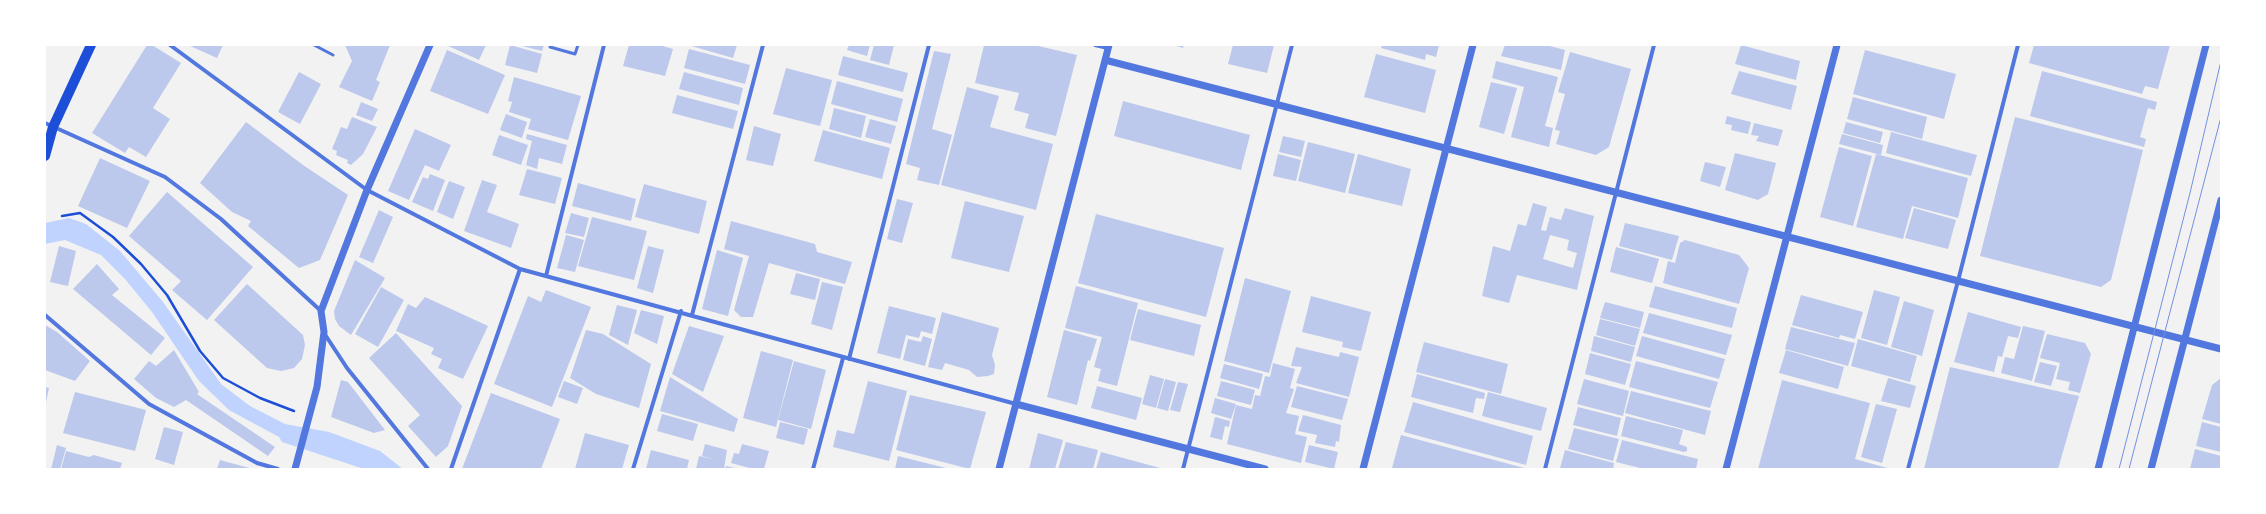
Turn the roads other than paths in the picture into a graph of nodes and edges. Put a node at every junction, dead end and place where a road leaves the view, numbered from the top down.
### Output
1 (91, 45) edge
2 (170, 45) edge
3 (314, 45) edge
4 (430, 45) edge
5 (578, 45) edge
6 (604, 45) edge
7 (763, 45) edge
8 (929, 45) edge
9 (1095, 45) edge
10 (1292, 45) edge
11 (1473, 45) edge
12 (1654, 45) edge
13 (1837, 45) edge
14 (2018, 45) edge
15 (2206, 45) edge
16 (550, 47) dead end
17 (1108, 47) edge
18 (333, 55) dead end
19 (1105, 60) junction
20 (1276, 104) junction
21 (49, 125) edge
22 (1447, 148) junction
23 (45, 156) edge
24 (367, 190) junction
25 (1616, 192) junction
26 (2221, 200) edge
27 (1786, 236) junction
28 (520, 269) junction
29 (546, 276) junction
30 (1958, 281) junction
31 (321, 311) junction
32 (680, 312) junction
33 (45, 315) edge
34 (692, 315) junction
35 (2135, 327) junction
36 (324, 332) junction
37 (2184, 340) junction
38 (2221, 349) edge
39 (843, 358) junction
40 (849, 359) junction
41 (1016, 404) junction
42 (1188, 449) junction
43 (278, 469) edge
44 (295, 469) edge
45 (428, 469) edge
46 (451, 469) edge
47 (633, 469) edge
48 (813, 469) edge
49 (999, 469) edge
50 (1183, 469) edge
51 (1265, 469) edge
52 (1363, 469) edge
53 (1545, 469) edge
54 (1726, 469) edge
55 (1908, 469) edge
56 (2098, 469) edge
57 (2151, 469) edge

1 - 21 main road
2 - 24 street
3 - 18 lane
4 - 24 street
5 - 16 lane
6 - 29 street
7 - 34 street
8 - 40 street
9 - 17 street
10 - 20 street
11 - 22 street
12 - 25 street
13 - 27 street
14 - 30 street
15 - 35 street
17 - 19 street
19 - 20 street
19 - 41 street
20 - 22 street
20 - 42 street
21 - 23 main road
21 - 31 street
22 - 25 street
22 - 52 street
24 - 28 street
24 - 31 street
25 - 27 street
25 - 53 street
26 - 37 street
27 - 30 street
27 - 54 street
28 - 29 street
28 - 46 street
29 - 32 street
30 - 35 street
30 - 55 street
31 - 36 street
32 - 34 street
32 - 47 street
33 - 43 street
34 - 39 street
35 - 37 street
35 - 56 street
36 - 44 street
36 - 45 street
37 - 38 street
37 - 57 street
39 - 40 street
39 - 48 street
40 - 41 street
41 - 42 street
41 - 49 street
42 - 50 street
42 - 51 street

